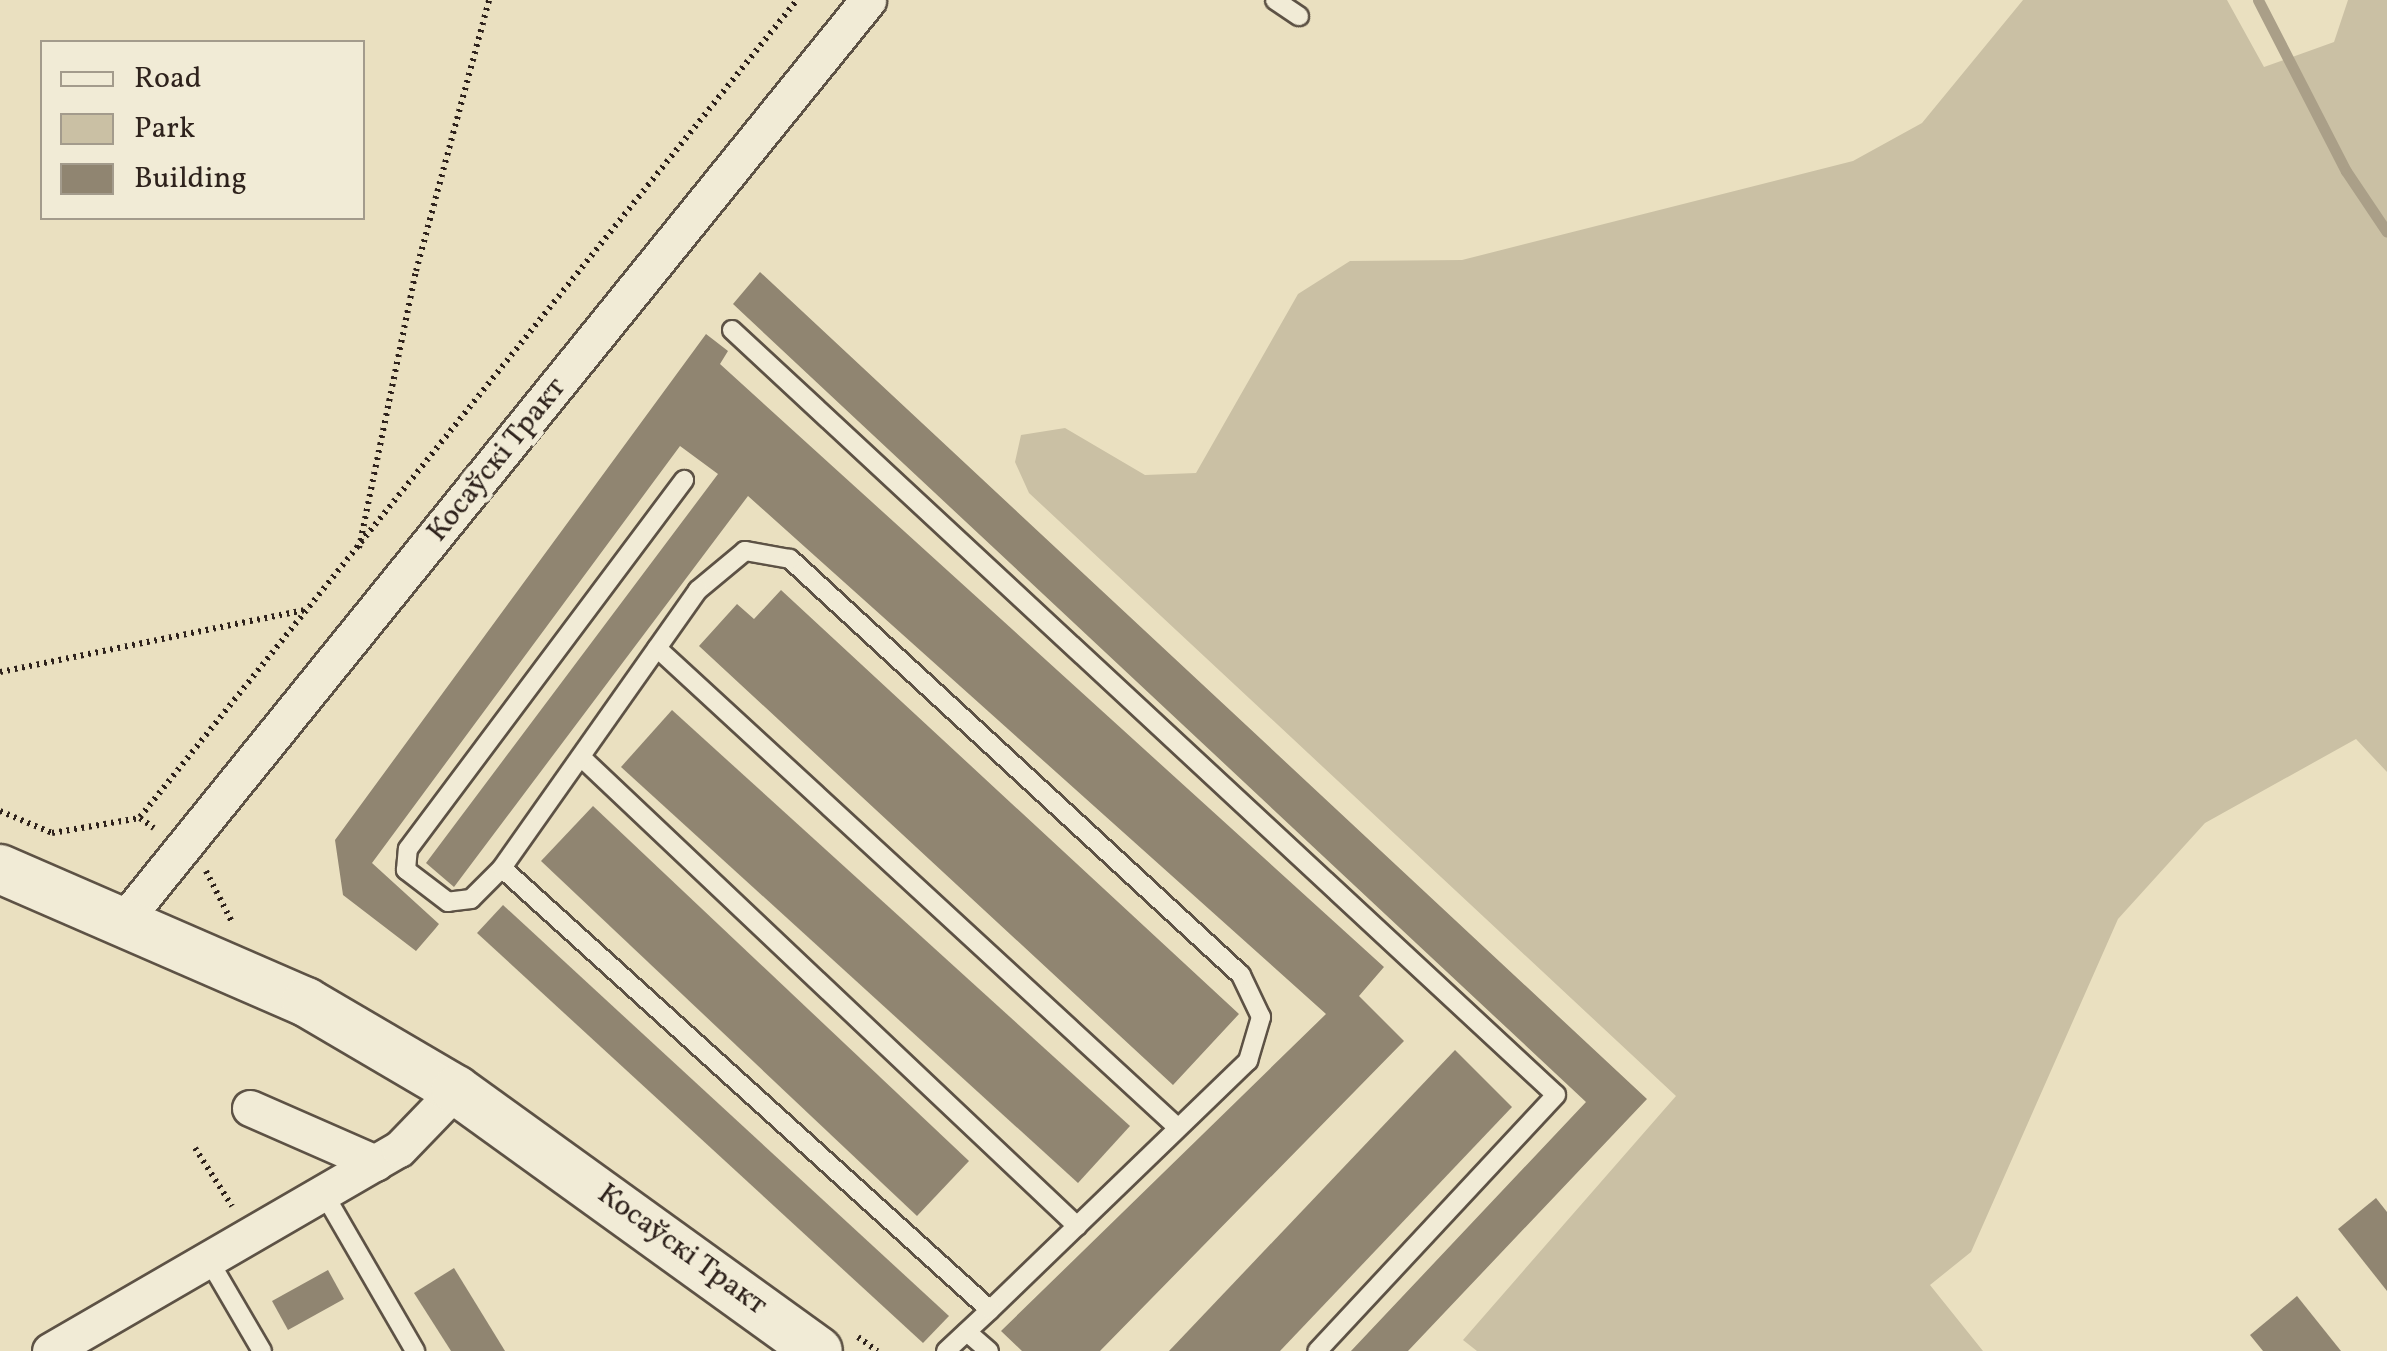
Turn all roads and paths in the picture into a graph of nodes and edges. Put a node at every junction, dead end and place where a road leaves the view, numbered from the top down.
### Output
1 (489, 0) edge
2 (797, 0) edge
3 (868, 0) edge
4 (1274, 0) edge
5 (1299, 16) dead end
6 (732, 330) dead end
7 (684, 480) dead end
8 (358, 549) junction
9 (310, 608) junction
10 (657, 648) junction
11 (0, 672) edge
12 (580, 757) junction
13 (140, 818) dead end
14 (502, 868) junction
15 (0, 869) edge
16 (125, 919) junction
17 (456, 1090) junction
18 (250, 1108) dead end
19 (1178, 1128) junction
20 (194, 1148) dead end
21 (375, 1163) junction
22 (323, 1192) junction
23 (1076, 1226) junction
24 (249, 1233) junction
25 (207, 1257) junction
26 (990, 1310) junction
27 (966, 1332) junction
28 (50, 1351) edge
29 (262, 1351) edge
30 (414, 1351) edge
31 (818, 1351) edge
32 (946, 1351) edge
33 (990, 1351) edge
34 (1317, 1351) edge

1 - 8 path
2 - 8 path
3 - 16 street, Косаўскі Тракт
4 - 5 lane
6 - 34 lane
7 - 14 lane
8 - 9 path
9 - 11 path
9 - 13 path
10 - 12 lane
10 - 19 lane
10 - 19 lane
12 - 14 lane
12 - 23 lane
14 - 26 lane
15 - 16 main road, Косаўскі Тракт
16 - 17 main road, Косаўскі Тракт
17 - 21 street
17 - 31 main road, Косаўскі Тракт
18 - 21 street
19 - 23 lane
20 - 24 path
21 - 22 street
22 - 24 street
22 - 30 lane
23 - 26 lane
24 - 25 street
25 - 28 street
25 - 29 lane
26 - 27 lane
27 - 32 lane
27 - 33 lane

